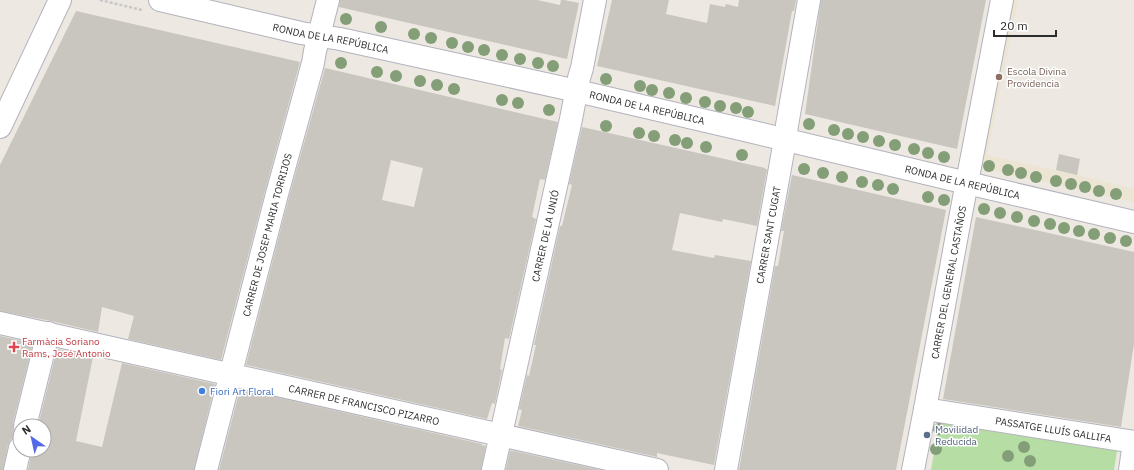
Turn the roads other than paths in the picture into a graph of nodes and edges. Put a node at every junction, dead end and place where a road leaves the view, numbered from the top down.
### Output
1 (60, 0) edge
2 (160, 0) edge
3 (328, 0) edge
4 (595, 0) edge
5 (809, 0) edge
6 (1002, 0) edge
7 (319, 36) junction
8 (577, 91) junction
9 (0, 127) edge
10 (785, 140) junction
11 (967, 183) junction
12 (1134, 222) edge
13 (0, 322) edge
14 (48, 333) junction
15 (231, 375) junction
16 (925, 409) junction
17 (27, 418) edge
18 (500, 435) junction
19 (1134, 442) edge
20 (18, 458) edge
21 (15, 470) edge
22 (206, 470) edge
23 (493, 470) edge
24 (657, 470) edge
25 (726, 470) edge
26 (913, 470) edge
27 (1130, 470) edge

1 - 9 street
2 - 7 street, RONDA DE LA REPÚBLICA
3 - 7 street, CARRER DE JOSEP MARIA TORRIJOS
4 - 8 street, CARRER DE LA UNIÓ
5 - 10 street, CARRER SANT CUGAT
6 - 11 street, CARRER DEL GENERAL CASTAÑOS
7 - 8 street, RONDA DE LA REPÚBLICA
7 - 15 street, CARRER DE JOSEP MARIA TORRIJOS
8 - 10 street, RONDA DE LA REPÚBLICA
8 - 18 street, CARRER DE LA UNIÓ
10 - 11 street, RONDA DE LA REPÚBLICA
10 - 25 street, CARRER SANT CUGAT
11 - 12 street, RONDA DE LA REPÚBLICA
11 - 16 street, CARRER DEL GENERAL CASTAÑOS
13 - 14 street, CARRER DE FRANCISCO PIZARRO
14 - 15 street, CARRER DE FRANCISCO PIZARRO
14 - 17 street
15 - 18 street, CARRER DE FRANCISCO PIZARRO
15 - 22 street, CARRER DE JOSEP MARIA TORRIJOS
16 - 19 street, PASSATGE LLUÍS GALLIFA
16 - 26 street, CARRER DEL GENERAL CASTAÑOS
18 - 23 street, CARRER DE LA UNIÓ
18 - 24 street, CARRER DE FRANCISCO PIZARRO
19 - 27 street
20 - 21 street

